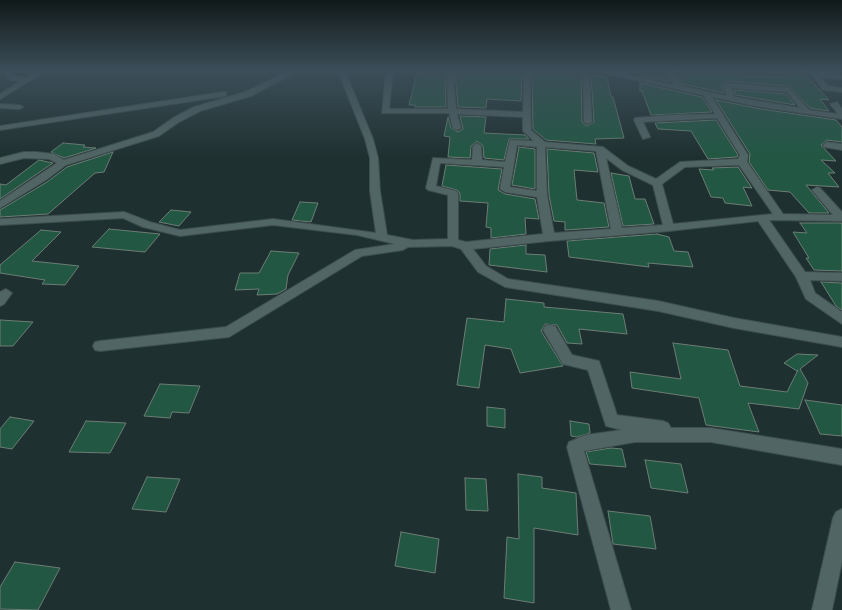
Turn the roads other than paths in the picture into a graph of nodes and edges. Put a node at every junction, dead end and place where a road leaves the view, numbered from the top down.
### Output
1 (188, 99) edge
2 (229, 99) edge
3 (353, 99) edge
4 (386, 99) edge
5 (451, 99) edge
6 (526, 99) edge
7 (587, 99) edge
8 (711, 99) edge
9 (797, 99) edge
10 (732, 100) edge
11 (834, 104) dead end
12 (0, 106) edge
13 (19, 107) dead end
14 (452, 111) junction
15 (807, 112) junction
16 (526, 114) junction
17 (721, 116) junction
18 (842, 116) edge
19 (588, 122) dead end
20 (0, 128) edge
21 (456, 128) dead end
22 (646, 138) dead end
23 (541, 143) junction
24 (478, 146) dead end
25 (827, 146) dead end
26 (842, 147) edge
27 (600, 149) junction
28 (0, 162) edge
29 (63, 162) junction
30 (742, 162) junction
31 (477, 163) junction
32 (509, 165) junction
33 (657, 183) junction
34 (817, 190) dead end
35 (542, 195) junction
36 (0, 204) edge
37 (761, 217) junction
38 (780, 217) junction
39 (842, 218) edge
40 (0, 222) edge
41 (669, 228) junction
42 (617, 231) junction
43 (549, 237) junction
44 (382, 238) junction
45 (413, 244) junction
46 (459, 244) junction
47 (802, 276) junction
48 (842, 276) edge
49 (842, 320) edge
50 (550, 330) dead end
51 (842, 342) edge
52 (100, 346) dead end
53 (711, 434) junction
54 (842, 458) edge
55 (842, 518) edge
56 (619, 610) edge
57 (822, 610) edge

1 - 20 street
2 - 29 street
3 - 44 street
4 - 14 street
5 - 14 street
6 - 16 street
7 - 19 street
8 - 17 street
9 - 15 street
10 - 15 street
11 - 18 street
12 - 13 street
14 - 16 street
14 - 21 street
15 - 18 street
16 - 23 street
17 - 22 street
17 - 30 street
23 - 27 street
23 - 32 street
23 - 35 street
24 - 31 street
25 - 26 street
27 - 33 street
27 - 42 street
28 - 29 street
29 - 36 street
30 - 33 street
30 - 38 street
31 - 32 street
31 - 46 street
32 - 35 street
33 - 41 street
34 - 39 street
35 - 43 street
37 - 38 street
37 - 41 street
37 - 47 street
38 - 39 street
40 - 44 street
41 - 42 street
42 - 43 street
43 - 46 street
44 - 45 street
45 - 46 street
45 - 52 street
46 - 51 street
47 - 48 street
47 - 49 street
50 - 53 street
53 - 54 street
53 - 56 street
55 - 57 street

